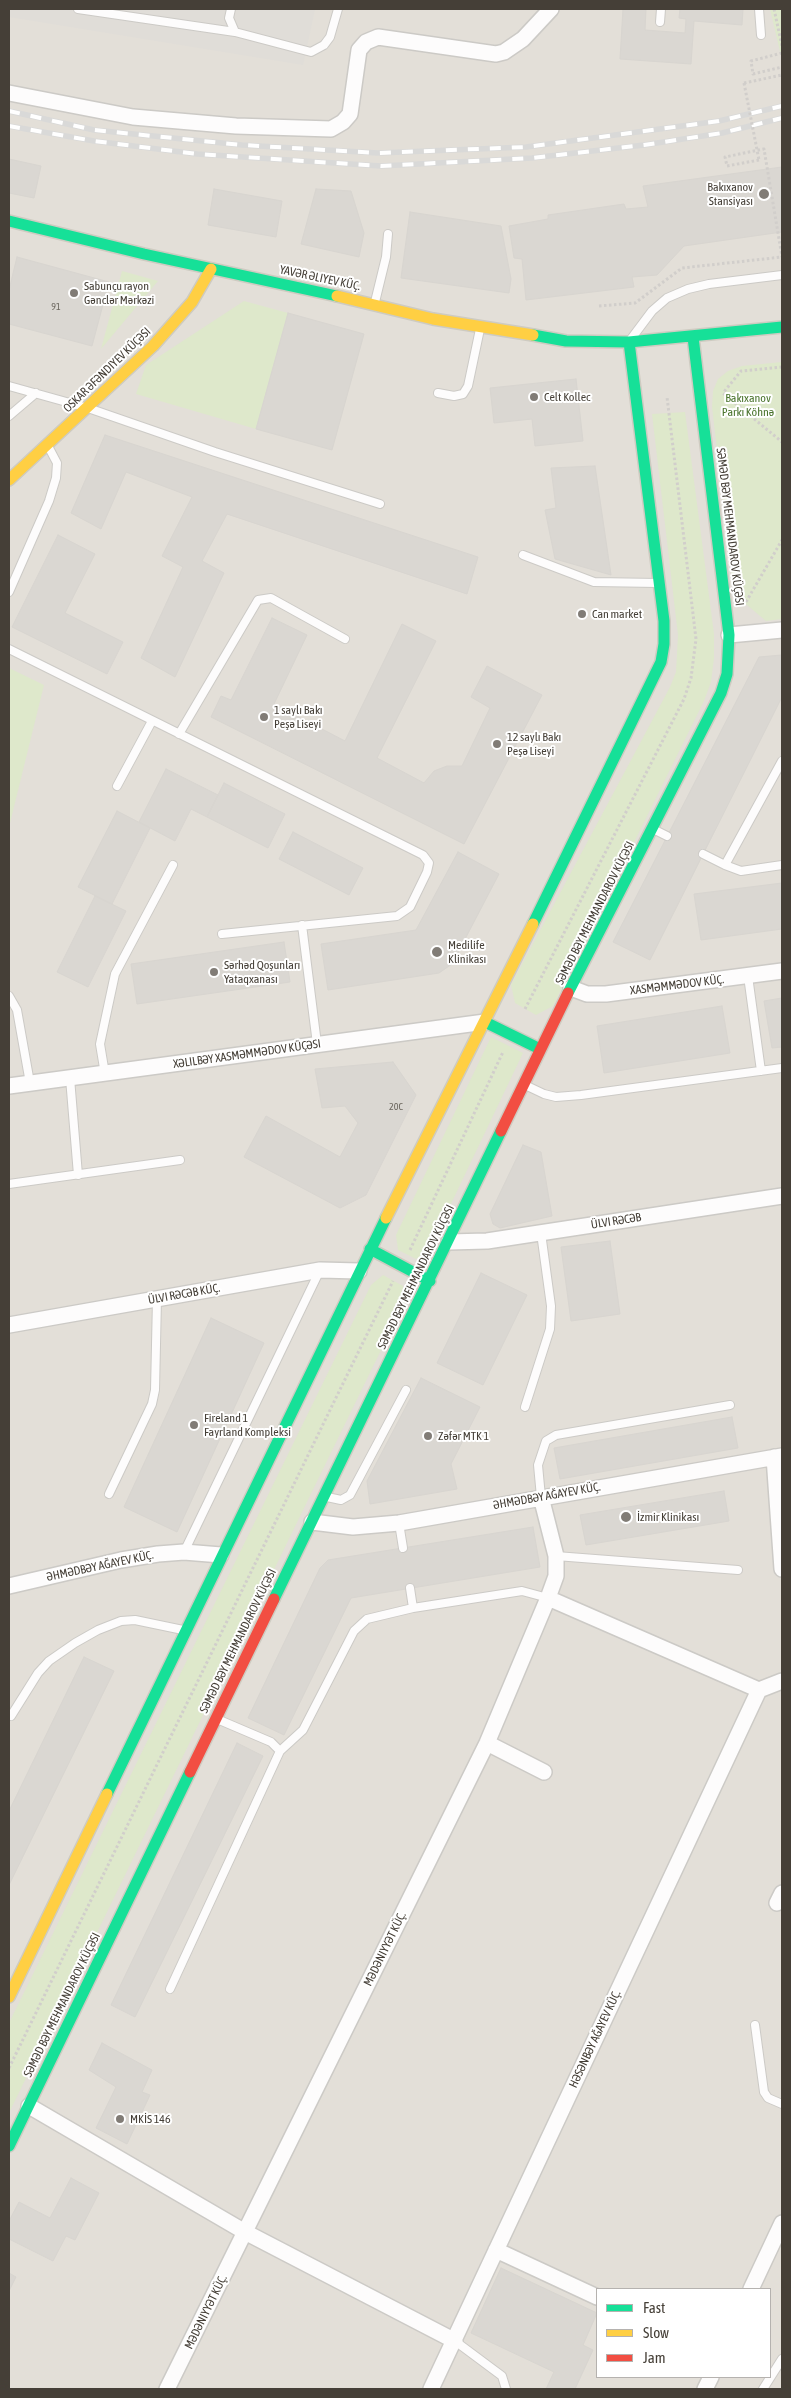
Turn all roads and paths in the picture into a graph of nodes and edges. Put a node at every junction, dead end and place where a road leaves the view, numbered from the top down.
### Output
1 (78, 9) edge
2 (231, 9) edge
3 (338, 9) edge
4 (551, 9) edge
5 (662, 9) edge
6 (759, 9) edge
7 (774, 9) edge
8 (660, 22) dead end
9 (235, 32) junction
10 (761, 35) dead end
11 (782, 46) edge
12 (782, 53) edge
13 (782, 67) edge
14 (782, 75) edge
15 (9, 93) edge
16 (9, 221) edge
17 (388, 234) dead end
18 (782, 257) edge
19 (211, 269) junction
20 (782, 275) edge
21 (374, 304) junction
22 (782, 327) edge
23 (480, 328) junction
24 (693, 337) junction
25 (629, 342) junction
26 (782, 367) edge
27 (9, 386) edge
28 (36, 393) junction
29 (438, 393) dead end
30 (88, 408) junction
31 (9, 416) edge
32 (782, 442) edge
33 (48, 446) junction
34 (9, 480) edge
35 (380, 504) dead end
36 (782, 540) edge
37 (523, 555) dead end
38 (658, 583) junction
39 (9, 592) edge
40 (745, 603) dead end
41 (782, 630) edge
42 (729, 636) junction
43 (345, 639) dead end
44 (9, 649) edge
45 (152, 721) junction
46 (179, 734) junction
47 (782, 761) edge
48 (117, 786) dead end
49 (653, 829) junction
50 (667, 836) dead end
51 (703, 854) dead end
52 (173, 865) dead end
53 (725, 865) junction
54 (782, 866) edge
55 (302, 925) junction
56 (222, 934) dead end
57 (782, 971) edge
58 (748, 976) junction
59 (572, 988) junction
60 (9, 996) edge
61 (485, 1022) junction
62 (317, 1044) junction
63 (507, 1045) dead end
64 (540, 1048) junction
65 (782, 1068) edge
66 (761, 1071) junction
67 (105, 1074) junction
68 (70, 1078) junction
69 (30, 1083) junction
70 (523, 1084) junction
71 (9, 1086) edge
72 (180, 1160) dead end
73 (78, 1175) junction
74 (9, 1184) edge
75 (782, 1196) edge
76 (540, 1233) junction
77 (449, 1242) junction
78 (370, 1250) junction
79 (408, 1255) dead end
80 (320, 1270) junction
81 (359, 1272) junction
82 (393, 1281) dead end
83 (430, 1281) junction
84 (157, 1299) junction
85 (9, 1325) edge
86 (406, 1390) dead end
87 (730, 1405) dead end
88 (525, 1407) dead end
89 (778, 1457) edge
90 (109, 1494) dead end
91 (325, 1496) junction
92 (540, 1497) junction
93 (312, 1522) junction
94 (398, 1522) junction
95 (403, 1548) dead end
96 (184, 1552) junction
97 (221, 1555) junction
98 (556, 1556) junction
99 (782, 1569) edge
100 (738, 1570) dead end
101 (9, 1586) edge
102 (410, 1588) dead end
103 (548, 1598) junction
104 (413, 1608) junction
105 (185, 1631) junction
106 (782, 1681) edge
107 (760, 1690) junction
108 (11, 1716) dead end
109 (215, 1718) junction
110 (487, 1743) junction
111 (280, 1751) junction
112 (544, 1772) dead end
113 (12, 1980) edge
114 (170, 1989) dead end
115 (9, 1997) edge
116 (755, 2025) dead end
117 (9, 2068) edge
118 (782, 2104) edge
119 (28, 2106) junction
120 (9, 2146) edge
121 (782, 2223) edge
122 (245, 2232) junction
123 (496, 2250) junction
124 (751, 2288) edge
125 (596, 2297) edge
126 (455, 2341) junction
127 (782, 2359) edge
128 (771, 2373) edge
129 (767, 2378) edge
130 (167, 2389) edge
131 (431, 2389) edge
132 (506, 2389) edge
133 (763, 2389) edge

1 - 9 lane
2 - 9 lane
3 - 9 lane
4 - 15 street
5 - 8 lane
6 - 10 lane
7 - 11 path
12 - 13 path
14 - 18 path, bridge
16 - 19 main road, YAVƏR ƏLIYEV KÜÇ.
17 - 21 lane
19 - 21 main road, YAVƏR ƏLIYEV KÜÇ.
19 - 30 main road, OSKAR ƏFƏNDIYEV KÜÇƏSI
20 - 25 lane
21 - 23 main road, YAVƏR ƏLIYEV KÜÇ.
22 - 24 main road, YAVƏR ƏLIYEV KÜÇ.
23 - 25 main road, YAVƏR ƏLIYEV KÜÇ.
23 - 29 lane
24 - 25 main road, YAVƏR ƏLIYEV KÜÇ.
24 - 42 main road, SƏMƏD BƏY MEHMANDAROV KÜÇƏSI
25 - 38 main road
26 - 32 path
27 - 28 lane
28 - 30 lane
28 - 31 lane
30 - 33 main road, OSKAR ƏFƏNDIYEV KÜÇƏSI
30 - 35 lane
33 - 34 main road, OSKAR ƏFƏNDIYEV KÜÇƏSI
33 - 39 lane
36 - 40 path
37 - 38 lane
38 - 61 main road
41 - 42 street
42 - 49 main road, SƏMƏD BƏY MEHMANDAROV KÜÇƏSI
43 - 46 lane
44 - 45 lane
45 - 46 lane
45 - 48 lane
46 - 55 lane
47 - 53 lane
49 - 50 lane
49 - 59 main road, SƏMƏD BƏY MEHMANDAROV KÜÇƏSI
51 - 53 lane
52 - 67 lane
53 - 54 lane
55 - 56 lane
55 - 62 lane
57 - 58 street, XASMƏMMƏDOV KÜÇ.
58 - 59 street, XASMƏMMƏDOV KÜÇ.
58 - 66 lane
59 - 64 main road, SƏMƏD BƏY MEHMANDAROV KÜÇƏSI
60 - 69 lane
61 - 62 street, XƏLILBƏY XASMƏMMƏDOV KÜÇƏSI
61 - 64 main road
61 - 78 main road
62 - 67 street, XƏLILBƏY XASMƏMMƏDOV KÜÇƏSI
63 - 79 path
64 - 70 main road, SƏMƏD BƏY MEHMANDAROV KÜÇƏSI
65 - 66 lane
66 - 70 lane
67 - 68 street, XƏLILBƏY XASMƏMMƏDOV KÜÇƏSI
68 - 69 street, XƏLILBƏY XASMƏMMƏDOV KÜÇƏSI
68 - 73 lane
69 - 71 street, XƏLILBƏY XASMƏMMƏDOV KÜÇƏSI
70 - 77 main road, SƏMƏD BƏY MEHMANDAROV KÜÇƏSI
72 - 73 lane
73 - 74 lane
75 - 76 street, ÜLVI RƏCƏB
76 - 77 street, ÜLVI RƏCƏB
76 - 88 lane
77 - 83 main road, SƏMƏD BƏY MEHMANDAROV KÜÇƏSI
78 - 81 main road
78 - 83 main road
80 - 81 street, ÜLVI RƏCƏB KÜÇ.
80 - 84 street, ÜLVI RƏCƏB KÜÇ.
80 - 96 lane
81 - 97 main road
82 - 117 path
83 - 91 main road, SƏMƏD BƏY MEHMANDAROV KÜÇƏSI
84 - 85 street, ÜLVI RƏCƏB KÜÇ.
84 - 90 lane
86 - 91 lane
87 - 92 lane
89 - 92 street, ƏHMƏDBƏY AĞAYEV KÜÇ.
89 - 99 street
91 - 93 main road, SƏMƏD BƏY MEHMANDAROV KÜÇƏSI
92 - 94 street, ƏHMƏDBƏY AĞAYEV KÜÇ.
92 - 98 street, MƏDƏNIYYƏT KÜÇ.
93 - 94 street, ƏHMƏDBƏY AĞAYEV KÜÇ.
93 - 109 main road, SƏMƏD BƏY MEHMANDAROV KÜÇƏSI
94 - 95 lane
96 - 97 street, ƏHMƏDBƏY AĞAYEV KÜÇ.
96 - 101 street, ƏHMƏDBƏY AĞAYEV KÜÇ.
97 - 105 main road
98 - 100 lane
98 - 103 street, MƏDƏNIYYƏT KÜÇ.
102 - 104 lane
103 - 104 lane
103 - 107 street
103 - 110 street, MƏDƏNIYYƏT KÜÇ.
104 - 111 lane
105 - 108 lane
105 - 113 main road
106 - 107 street
107 - 123 street, HƏSƏNBƏY AĞAYEV KÜÇ.
109 - 111 lane
109 - 119 main road, SƏMƏD BƏY MEHMANDAROV KÜÇƏSI
110 - 112 street
110 - 122 street, MƏDƏNIYYƏT KÜÇ.
111 - 114 lane
113 - 115 main road
116 - 118 lane
119 - 120 main road, SƏMƏD BƏY MEHMANDAROV KÜÇƏSI
119 - 122 street
121 - 124 street
122 - 126 street
122 - 130 street, MƏDƏNIYYƏT KÜÇ.
123 - 125 street
123 - 126 street, HƏSƏNBƏY AĞAYEV KÜÇ.
126 - 131 street, HƏSƏNBƏY AĞAYEV KÜÇ.
126 - 132 lane
127 - 128 lane
129 - 133 lane

